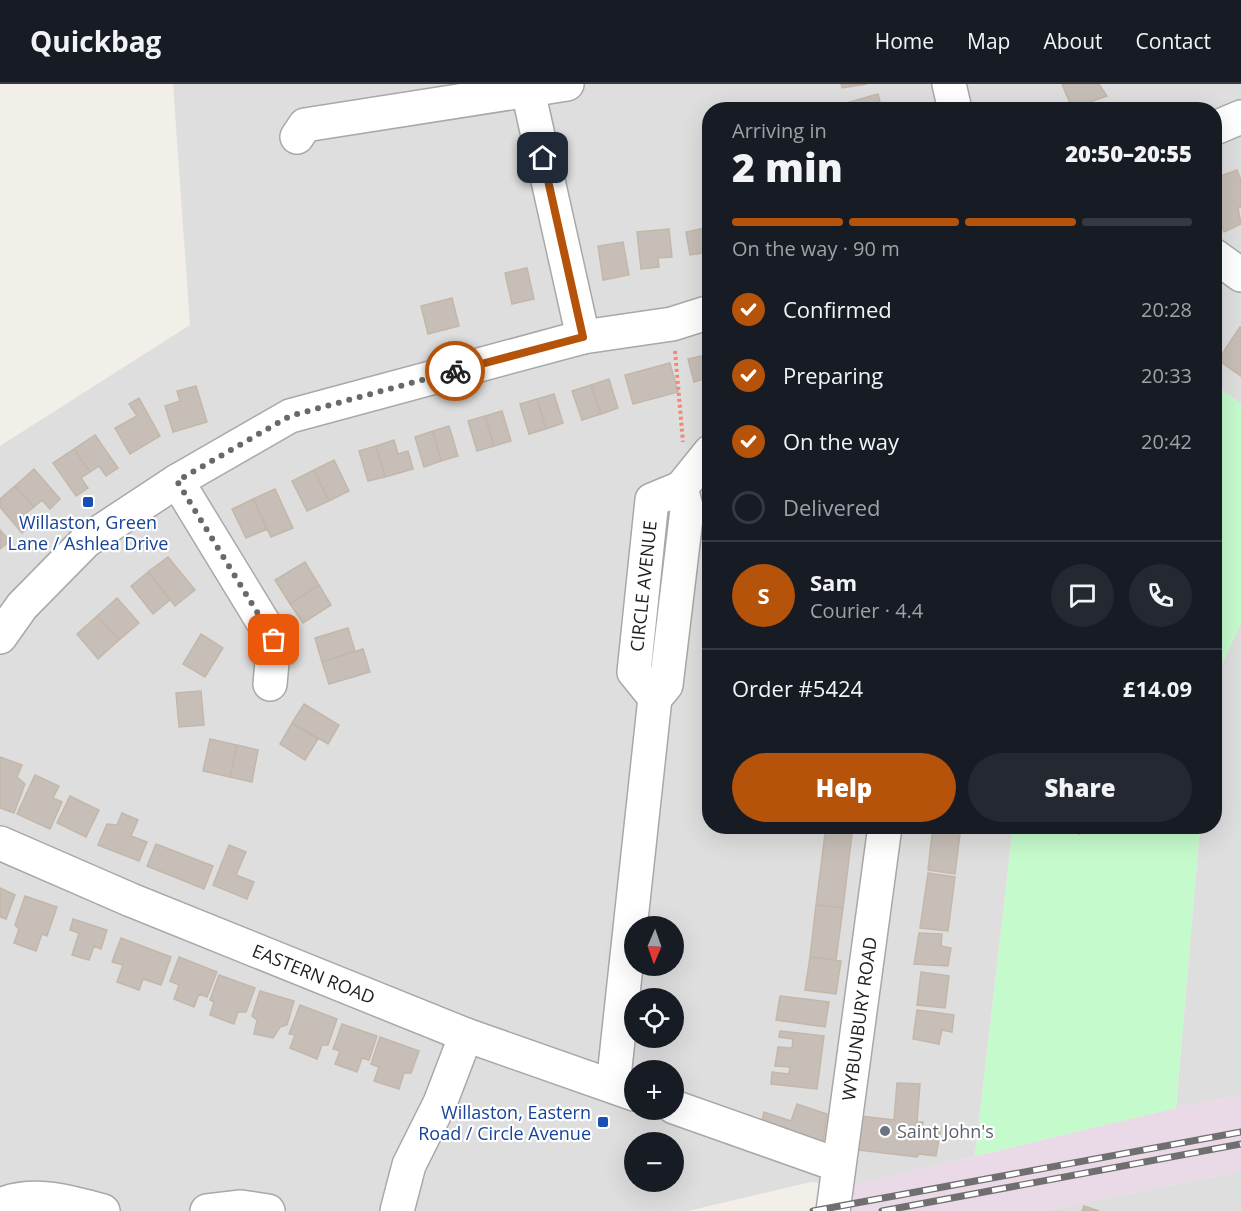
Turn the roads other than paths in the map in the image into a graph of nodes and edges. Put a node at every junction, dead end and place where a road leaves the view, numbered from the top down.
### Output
1 (567, 84) edge
2 (949, 84) edge
3 (528, 91) junction
4 (953, 102) edge
5 (1241, 117) edge
6 (299, 122) dead end
7 (1222, 125) edge
8 (1222, 261) edge
9 (1241, 275) edge
10 (702, 315) edge
11 (583, 337) junction
12 (696, 448) edge
13 (177, 481) junction
14 (0, 637) edge
15 (270, 684) dead end
16 (884, 834) edge
17 (0, 843) edge
18 (466, 1035) junction
19 (626, 1060) edge
20 (624, 1090) edge
21 (684, 1111) edge
22 (838, 1165) junction
23 (0, 1205) edge
24 (102, 1211) edge
25 (207, 1211) edge
26 (268, 1211) edge
27 (397, 1211) edge
28 (833, 1211) edge

1 - 3 street
2 - 4 street
3 - 6 street
3 - 11 street
5 - 7 street
8 - 9 street
10 - 11 street
11 - 13 street
12 - 19 street, CIRCLE AVENUE
13 - 14 street
13 - 15 street
16 - 22 street, WYBUNBURY ROAD
17 - 18 street, EASTERN ROAD
18 - 20 street, EASTERN ROAD
18 - 27 street
21 - 22 street
22 - 28 street, WYBUNBURY ROAD
23 - 24 street
25 - 26 street

